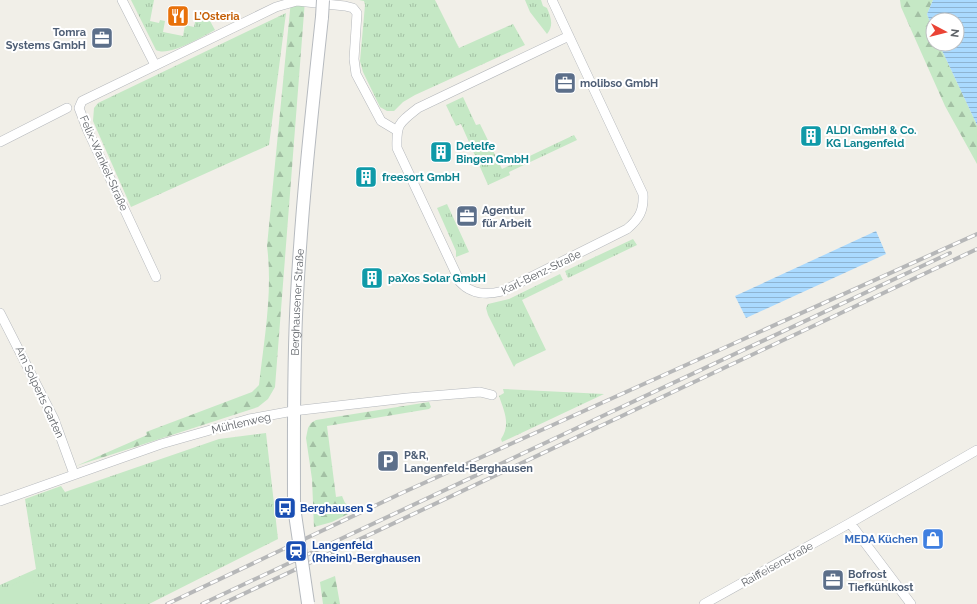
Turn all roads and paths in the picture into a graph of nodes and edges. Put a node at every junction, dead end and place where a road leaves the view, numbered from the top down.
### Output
1 (122, 0) edge
2 (323, 0) edge
3 (552, 0) edge
4 (569, 36) junction
5 (155, 65) junction
6 (67, 108) dead end
7 (396, 130) junction
8 (0, 142) edge
9 (156, 277) dead end
10 (0, 313) edge
11 (492, 395) dead end
12 (292, 411) junction
13 (977, 450) edge
14 (74, 474) junction
15 (0, 501) edge
16 (850, 523) junction
17 (308, 603) edge
18 (704, 604) edge
19 (911, 604) edge

1 - 5 street
2 - 12 main road, Berghausener Straße, bridge
3 - 4 street, Karl-Benz-Straße
4 - 7 street
4 - 7 street, Karl-Benz-Straße
5 - 7 street, Felix-Wankel-Straße
5 - 9 street, Felix-Wankel-Straße
6 - 8 street
10 - 14 street, Am Solperts Garten
11 - 12 street, Mühlenweg
12 - 14 street, Mühlenweg
12 - 17 main road, Berghausener Straße, bridge
13 - 16 street, Raiffeisenstraße
14 - 15 street, Mühlenweg
16 - 18 street, Raiffeisenstraße
16 - 19 street

